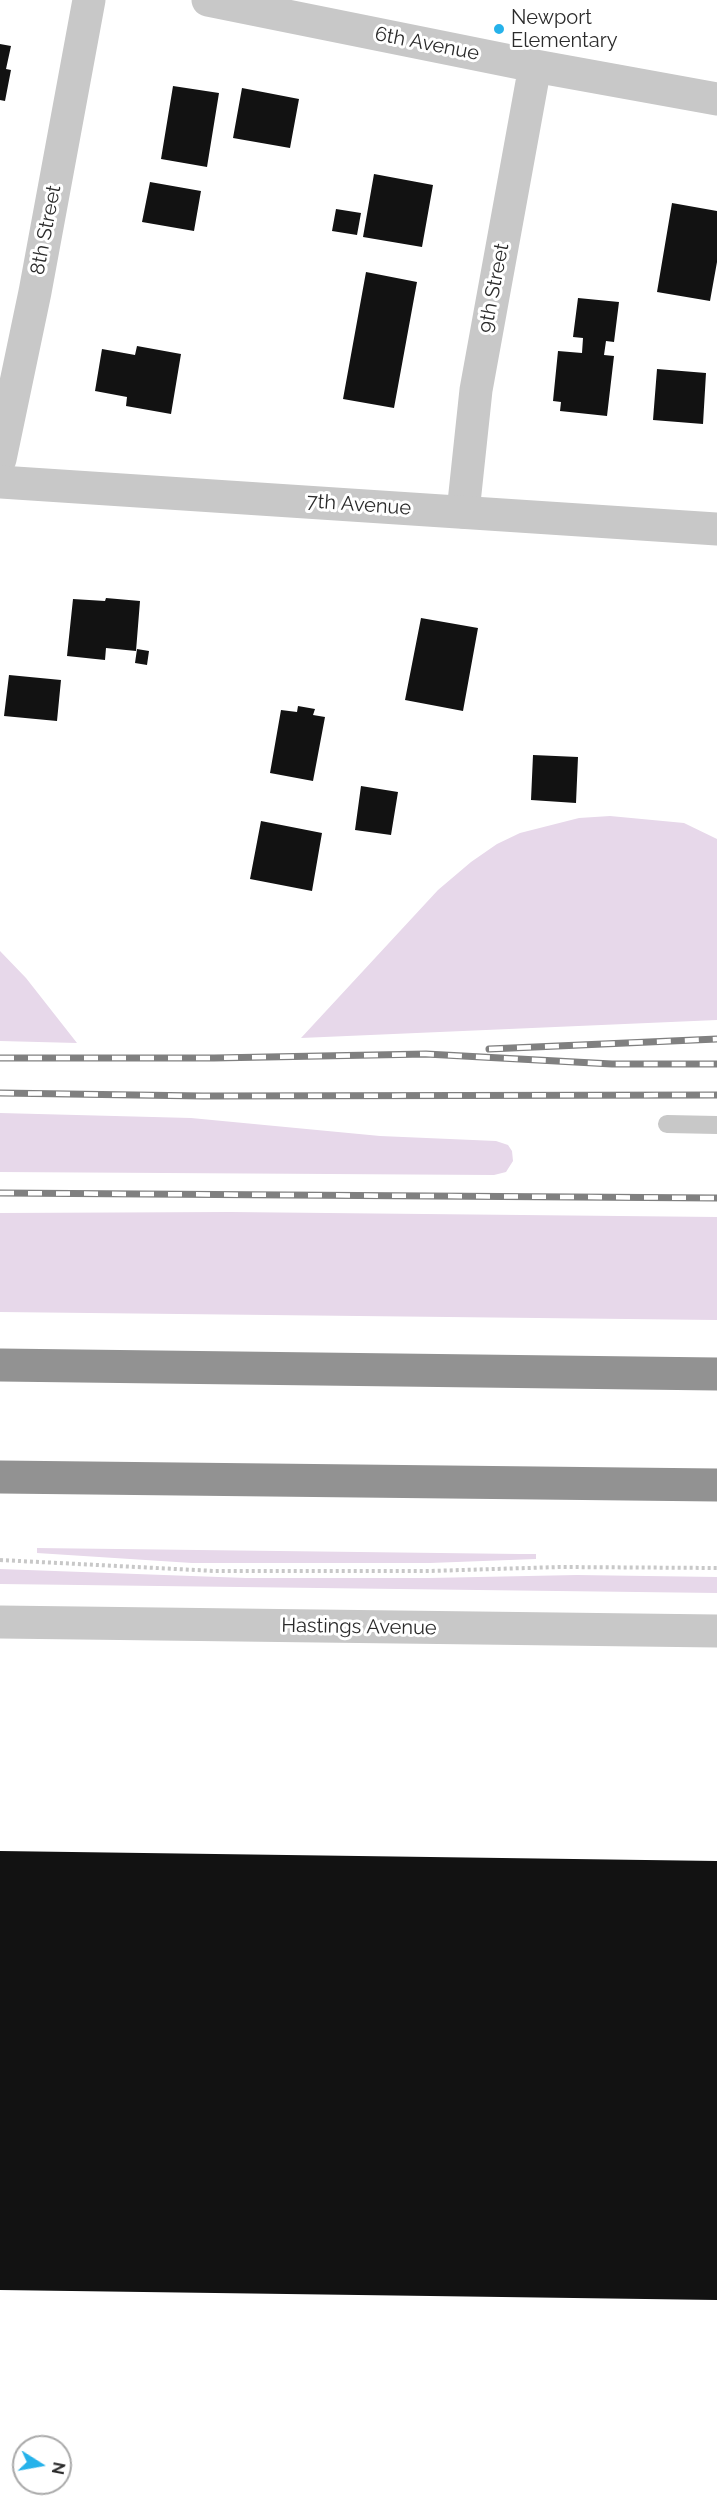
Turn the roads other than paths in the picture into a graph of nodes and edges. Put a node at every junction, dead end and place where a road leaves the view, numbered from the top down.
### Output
1 (89, 0) edge
2 (207, 0) edge
3 (536, 66) junction
4 (717, 99) edge
5 (0, 459) edge
6 (0, 482) edge
7 (463, 512) junction
8 (717, 529) edge
9 (667, 1124) dead end
10 (717, 1125) edge
11 (0, 1365) edge
12 (717, 1374) edge
13 (0, 1477) edge
14 (717, 1485) edge
15 (0, 1622) edge
16 (717, 1631) edge

1 - 5 street, 8th Street
2 - 3 street, 6th Avenue
3 - 4 street, 6th Avenue
3 - 7 street, 9th Street
6 - 7 street, 7th Avenue
7 - 8 street, 7th Avenue
9 - 10 lane
11 - 12 highway
13 - 14 highway
15 - 16 street, Hastings Avenue

